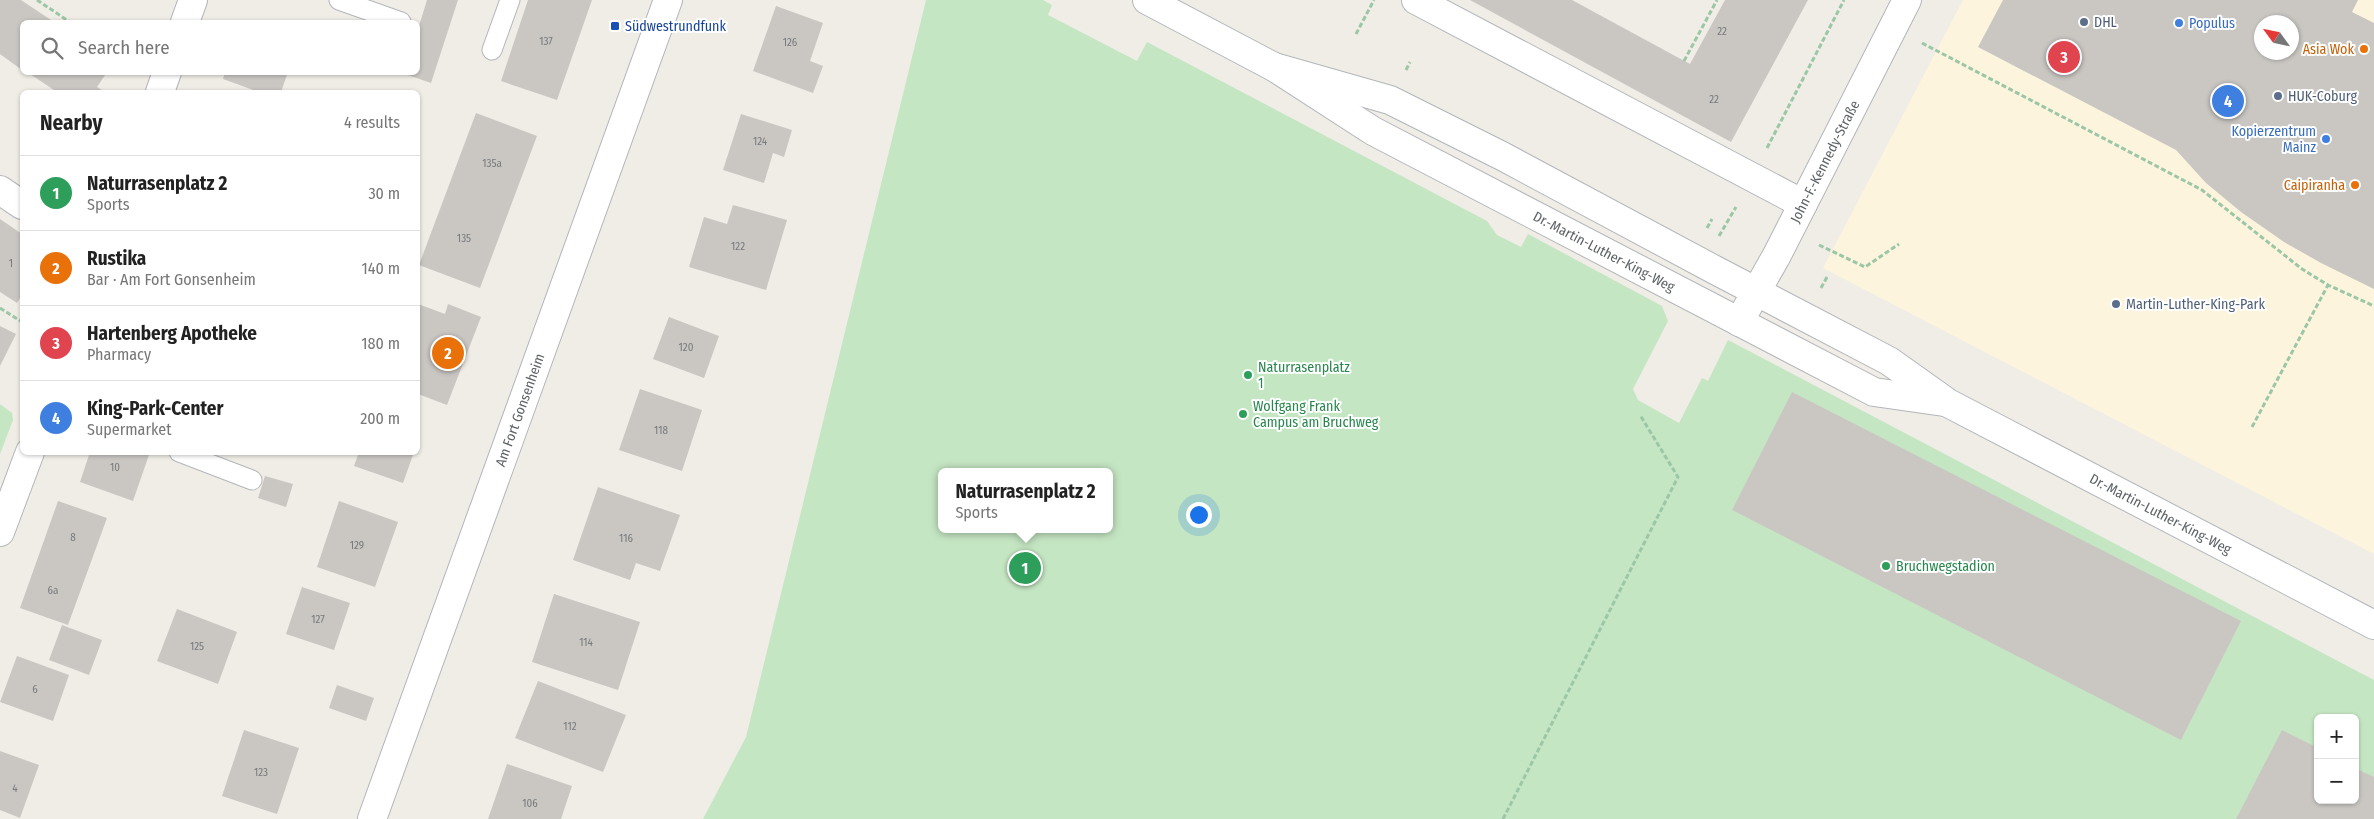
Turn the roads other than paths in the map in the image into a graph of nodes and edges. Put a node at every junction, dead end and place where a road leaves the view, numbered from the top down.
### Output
1 (193, 0) edge
2 (339, 0) edge
3 (510, 0) edge
4 (668, 0) edge
5 (1148, 0) edge
6 (1416, 0) edge
7 (1907, 0) edge
8 (186, 20) edge
9 (394, 20) edge
10 (492, 50) dead end
11 (1274, 67) junction
12 (166, 75) edge
13 (161, 90) edge
14 (0, 190) edge
15 (20, 204) edge
16 (1803, 204) junction
17 (1756, 292) junction
18 (1740, 322) junction
19 (1948, 403) junction
20 (29, 455) edge
21 (188, 455) edge
22 (252, 480) dead end
23 (0, 532) edge
24 (2374, 626) edge
25 (372, 819) edge

1 - 8 street
2 - 9 lane
3 - 10 lane
4 - 25 street, Am Fort Gonsenheim
5 - 11 street, Dr.-Martin-Luther-King-Weg
6 - 16 street
7 - 16 street, John-F.-Kennedy-Straße
11 - 17 street, Dr.-Martin-Luther-King-Weg
11 - 18 street, Dr.-Martin-Luther-King-Weg
12 - 13 street
14 - 15 street
16 - 17 street, John-F.-Kennedy-Straße
17 - 18 street, John-F.-Kennedy-Straße
17 - 19 street, Dr.-Martin-Luther-King-Weg
18 - 19 street, Dr.-Martin-Luther-King-Weg
19 - 24 street, Dr.-Martin-Luther-King-Weg
20 - 23 street
21 - 22 lane

